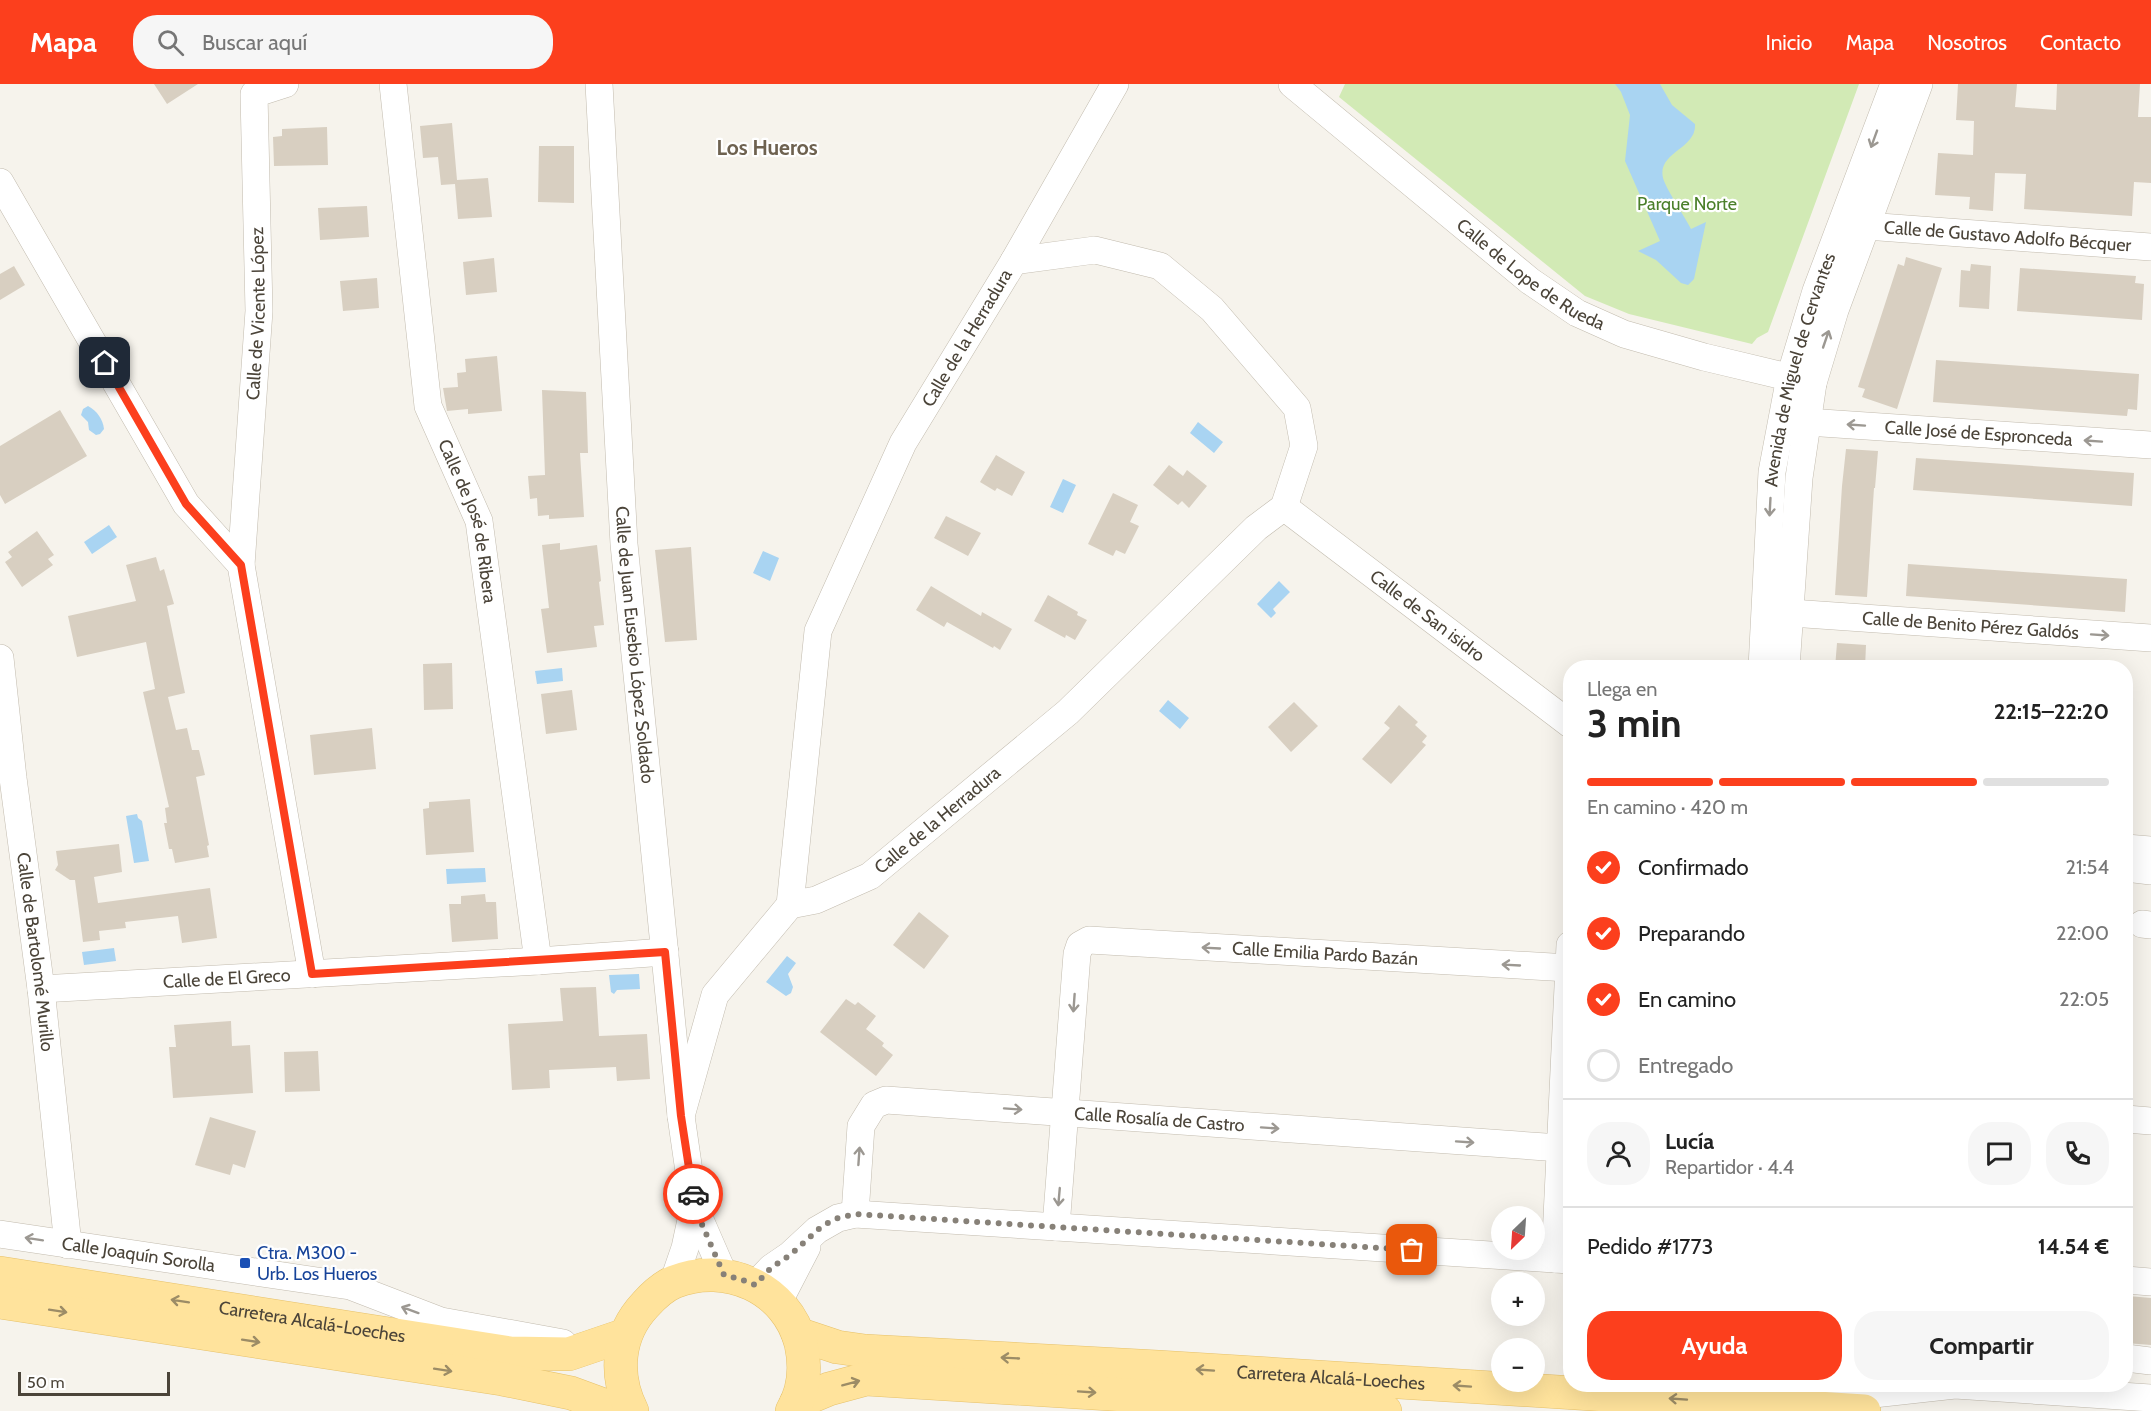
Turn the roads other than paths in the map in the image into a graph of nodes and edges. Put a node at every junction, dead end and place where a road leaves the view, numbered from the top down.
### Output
1 (285, 84) edge
2 (393, 84) edge
3 (599, 84) edge
4 (1115, 84) edge
5 (1894, 84) edge
6 (1919, 84) edge
7 (1303, 87) edge
8 (0, 182) edge
9 (1866, 226) junction
10 (2151, 247) edge
11 (1014, 261) junction
12 (1802, 380) junction
13 (1807, 422) junction
14 (2151, 445) edge
15 (1284, 507) junction
16 (241, 565) junction
17 (1791, 613) junction
18 (2151, 639) edge
19 (0, 658) edge
20 (1762, 660) edge
21 (1787, 660) edge
22 (1563, 719) edge
23 (2133, 849) edge
24 (2151, 850) edge
25 (2133, 869) edge
26 (2151, 871) edge
27 (790, 905) junction
28 (665, 952) junction
29 (1563, 957) edge
30 (538, 961) junction
31 (312, 974) junction
32 (41, 989) junction
33 (1563, 1091) edge
34 (1066, 1113) junction
35 (681, 1116) junction
36 (2133, 1120) edge
37 (2151, 1121) edge
38 (1560, 1148) junction
39 (694, 1206) junction
40 (855, 1214) junction
41 (1056, 1227) junction
42 (0, 1234) edge
43 (69, 1245) junction
44 (1563, 1260) edge
45 (0, 1273) edge
46 (724, 1275) junction
47 (2133, 1281) edge
48 (2151, 1282) edge
49 (673, 1283) junction
50 (766, 1294) junction
51 (0, 1302) edge
52 (798, 1334) junction
53 (625, 1335) junction
54 (591, 1347) junction
55 (2133, 1359) edge
56 (2151, 1361) edge
57 (1896, 1392) edge
58 (2092, 1392) edge
59 (2151, 1398) edge
60 (1778, 1406) junction
61 (794, 1407) edge
62 (620, 1411) edge
63 (632, 1411) edge
64 (1385, 1411) edge
65 (1864, 1411) edge

1 - 16 street, Calle de Vicente López
2 - 30 street, Calle de José de Ribera
3 - 28 street, Calle de Juan Eusebio López Soldado
4 - 11 street
5 -> 12 street, Avenida de Miguel de Cervantes
6 - 9 street, Avenida de Miguel de Cervantes
7 - 12 street, Calle de Lope de Rueda
8 - 16 street
9 - 10 street, Calle de Gustavo Adolfo Bécquer
12 -> 9 street, Avenida de Miguel de Cervantes
11 - 15 street, Calle de la Herradura
11 - 27 street, Calle de la Herradura
12 - 13 street, Avenida de Miguel de Cervantes
12 -> 20 street, Avenida de Miguel de Cervantes
14 -> 13 street, Calle José de Espronceda
13 - 17 street, Avenida de Miguel de Cervantes
15 - 22 street, Calle de San isidro
15 - 27 street, Calle de la Herradura
16 - 31 street
17 -> 18 street, Calle de Benito Pérez Galdós
17 - 21 street, Avenida de Miguel de Cervantes
19 - 32 street, Calle de Bartolomé Murillo
23 - 24 street
25 - 26 street
27 - 35 street
28 - 30 street, Calle de El Greco
28 - 35 street, Calle de Juan Eusebio López Soldado
29 -> 34 street, Calle Emilia Pardo Bazán
30 - 31 street, Calle de El Greco
31 - 32 street, Calle de El Greco
32 - 43 street, Calle de Bartolomé Murillo
33 - 38 street
34 -> 38 street, Calle Rosalía de Castro
40 -> 34 street, Calle Rosalía de Castro
34 -> 41 street
35 - 39 street, Calle de Juan Eusebio López Soldado
36 - 37 street
38 - 44 street
39 - 46 street, Calle de Juan Eusebio López Soldado
39 - 49 street, Calle de Juan Eusebio López Soldado
40 - 41 street
40 - 50 street
41 - 44 street
43 -> 42 street, Calle Joaquín Sorolla
54 -> 43 street, Calle Joaquín Sorolla
54 -> 45 main road, Carretera Alcalá-Loeches
46 - 49 main road
46 - 50 main road
47 - 48 street
49 - 53 main road
50 - 52 main road
51 -> 62 main road, Carretera Alcalá-Loeches
60 -> 52 main road, Carretera Alcalá-Loeches
52 - 61 main road
53 - 54 main road, Carretera Alcalá-Loeches
53 - 63 main road
55 - 56 street
57 - 60 street
58 - 59 street
60 - 65 main road, Carretera Alcalá-Loeches
61 -> 64 main road, Carretera Alcalá-Loeches

